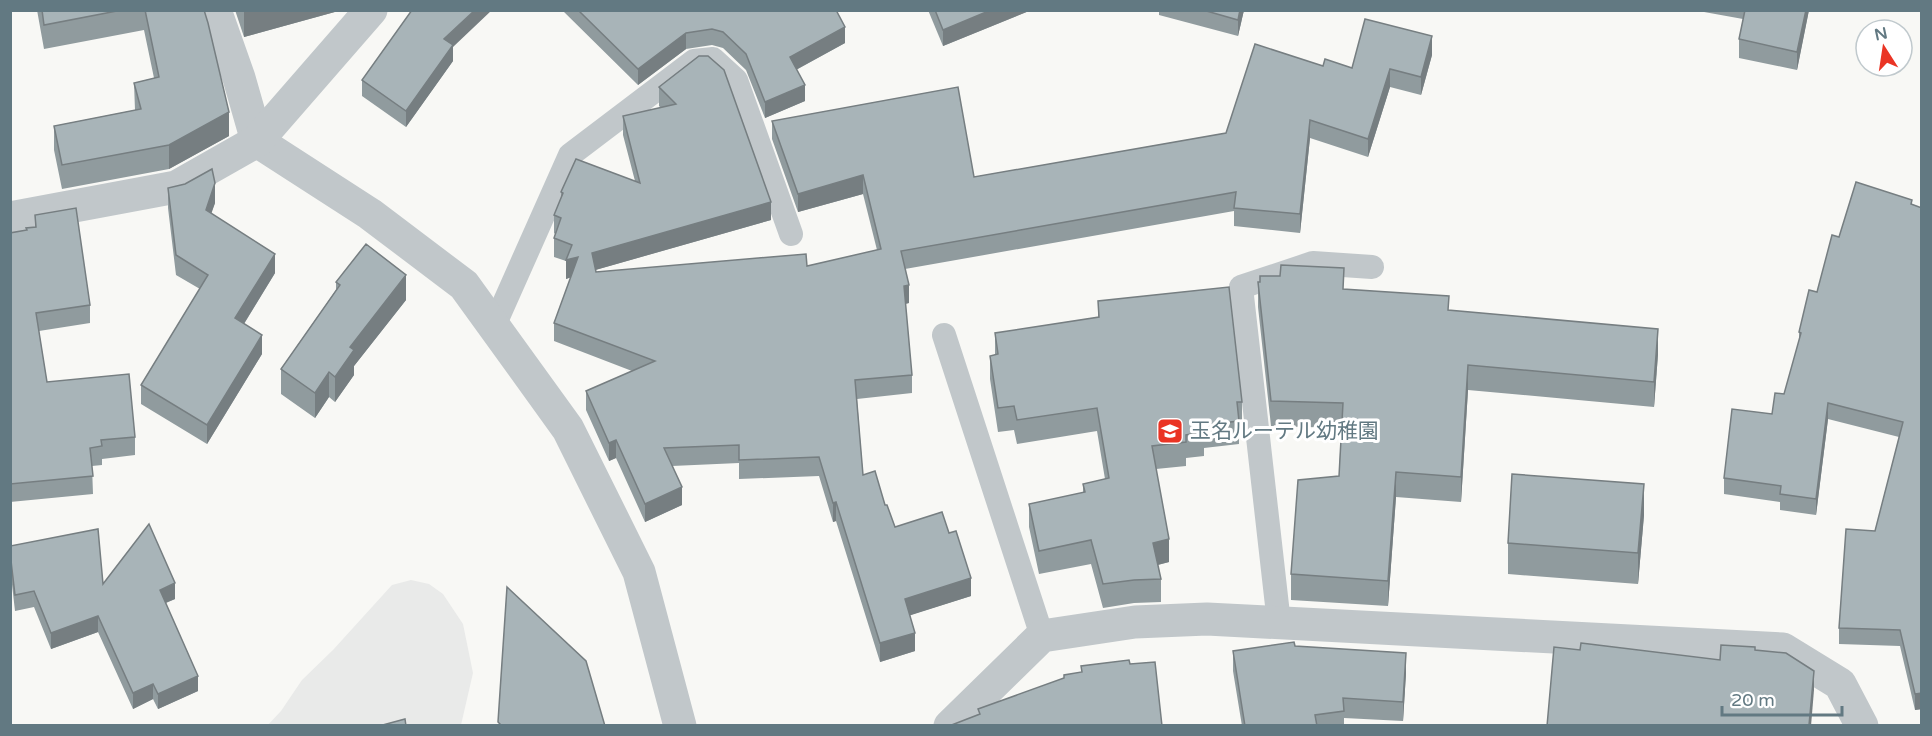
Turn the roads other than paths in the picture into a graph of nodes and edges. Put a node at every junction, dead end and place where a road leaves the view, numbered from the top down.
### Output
1 (215, 10) edge
2 (371, 10) edge
3 (257, 141) junction
4 (10, 218) edge
5 (791, 234) dead end
6 (1371, 267) dead end
7 (494, 326) junction
8 (944, 335) dead end
9 (1279, 623) junction
10 (1042, 636) junction
11 (680, 726) edge
12 (950, 726) edge
13 (1862, 726) edge

1 - 3 street
2 - 3 street
3 - 4 street
3 - 7 street
5 - 7 lane
6 - 9 lane
7 - 11 street
8 - 10 lane
9 - 10 street
9 - 13 street
10 - 12 street

